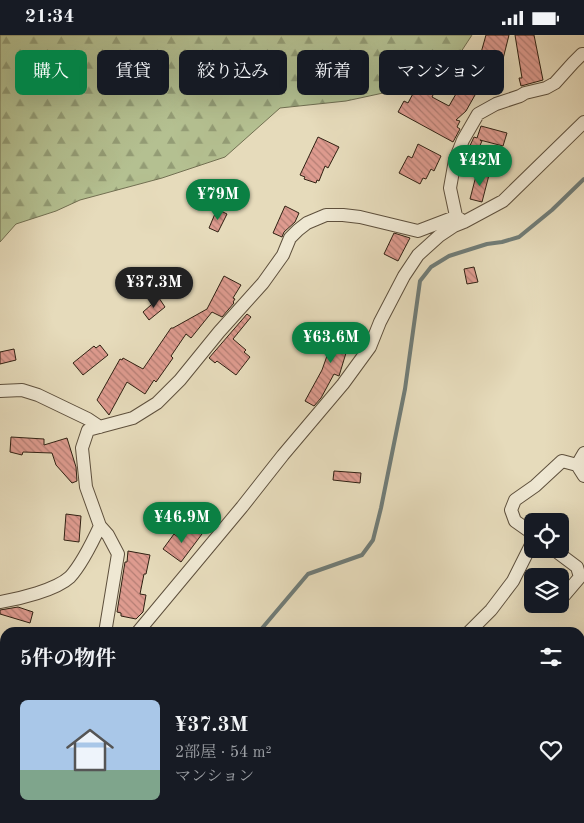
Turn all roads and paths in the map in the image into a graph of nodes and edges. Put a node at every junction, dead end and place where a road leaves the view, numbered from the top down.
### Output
1 (584, 54) edge
2 (584, 122) edge
3 (459, 224) junction
4 (0, 391) edge
5 (100, 427) junction
6 (584, 453) edge
7 (581, 470) edge
8 (100, 527) junction
9 (524, 527) edge
10 (524, 558) edge
11 (564, 558) edge
12 (569, 590) edge
13 (0, 602) edge
14 (106, 627) edge
15 (142, 627) edge
16 (474, 627) edge

1 - 3 street
2 - 3 street
3 - 5 street
3 - 15 street
4 - 5 street
5 - 8 street
6 - 7 street
7 - 9 street
8 - 13 street
8 - 14 street
10 - 16 street
11 - 12 street

